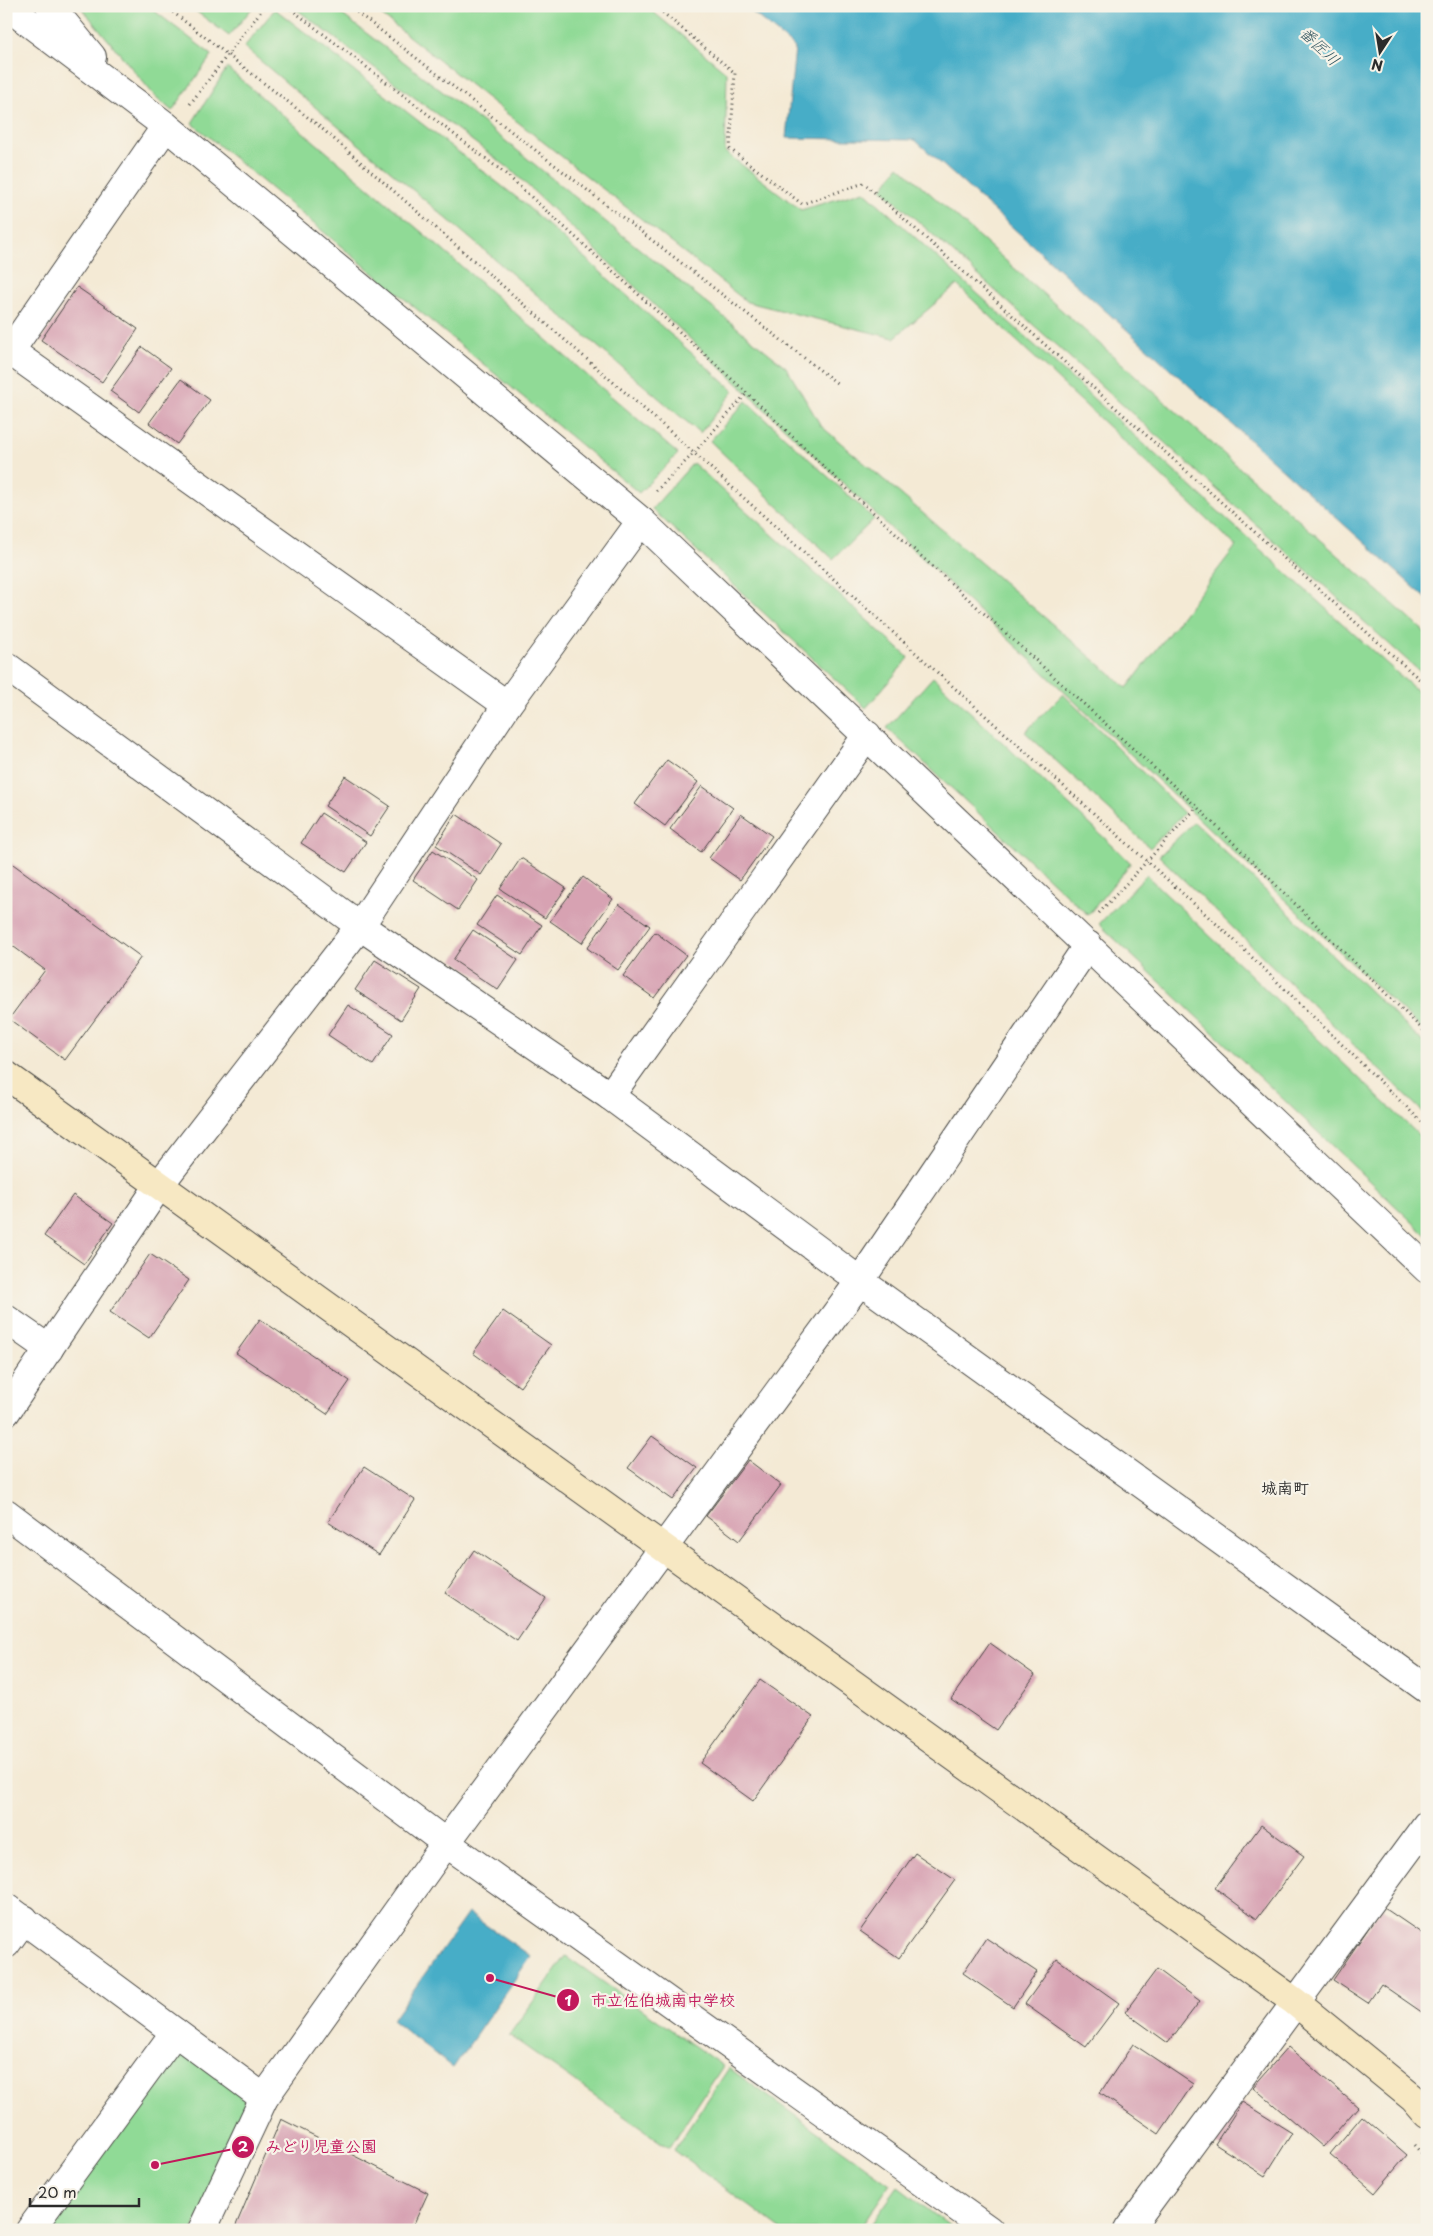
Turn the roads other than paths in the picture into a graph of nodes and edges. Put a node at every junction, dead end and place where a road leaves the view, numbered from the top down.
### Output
1 (6, 6) edge
2 (50, 6) edge
3 (122, 94) junction
4 (168, 128) junction
5 (8, 352) edge
6 (637, 518) junction
7 (6, 666) edge
8 (507, 706) junction
9 (866, 735) junction
10 (360, 926) junction
11 (1083, 941) junction
12 (6, 1075) edge
13 (610, 1096) junction
14 (160, 1184) junction
15 (1427, 1269) edge
16 (860, 1281) junction
17 (6, 1319) edge
18 (49, 1349) junction
19 (6, 1412) edge
20 (6, 1514) edge
21 (663, 1547) junction
22 (1427, 1689) edge
23 (1427, 1824) edge
24 (446, 1843) junction
25 (15, 1913) edge
26 (6, 1944) edge
27 (1294, 2001) junction
28 (175, 2032) junction
29 (264, 2098) junction
30 (1427, 2114) edge
31 (30, 2230) edge
32 (202, 2230) edge
33 (989, 2230) edge
34 (1128, 2230) edge

1 - 3 street
2 - 3 street
3 - 4 street
4 - 5 street
4 - 6 street
5 - 8 street
6 - 8 street
6 - 9 street
7 - 10 street
8 - 10 street
9 - 11 street
9 - 13 street
10 - 13 street
10 - 14 street
11 - 15 street
11 - 16 street
12 - 14 street
13 - 16 street
14 - 18 street
14 - 21 street
16 - 21 street
16 - 22 street
17 - 18 street
18 - 19 street
20 - 24 street
21 - 24 street
21 - 27 street
23 - 27 street
24 - 29 street
24 - 33 street
25 - 26 street
25 - 28 street
27 - 30 street
27 - 34 street
28 - 29 street
28 - 31 street
29 - 32 street

